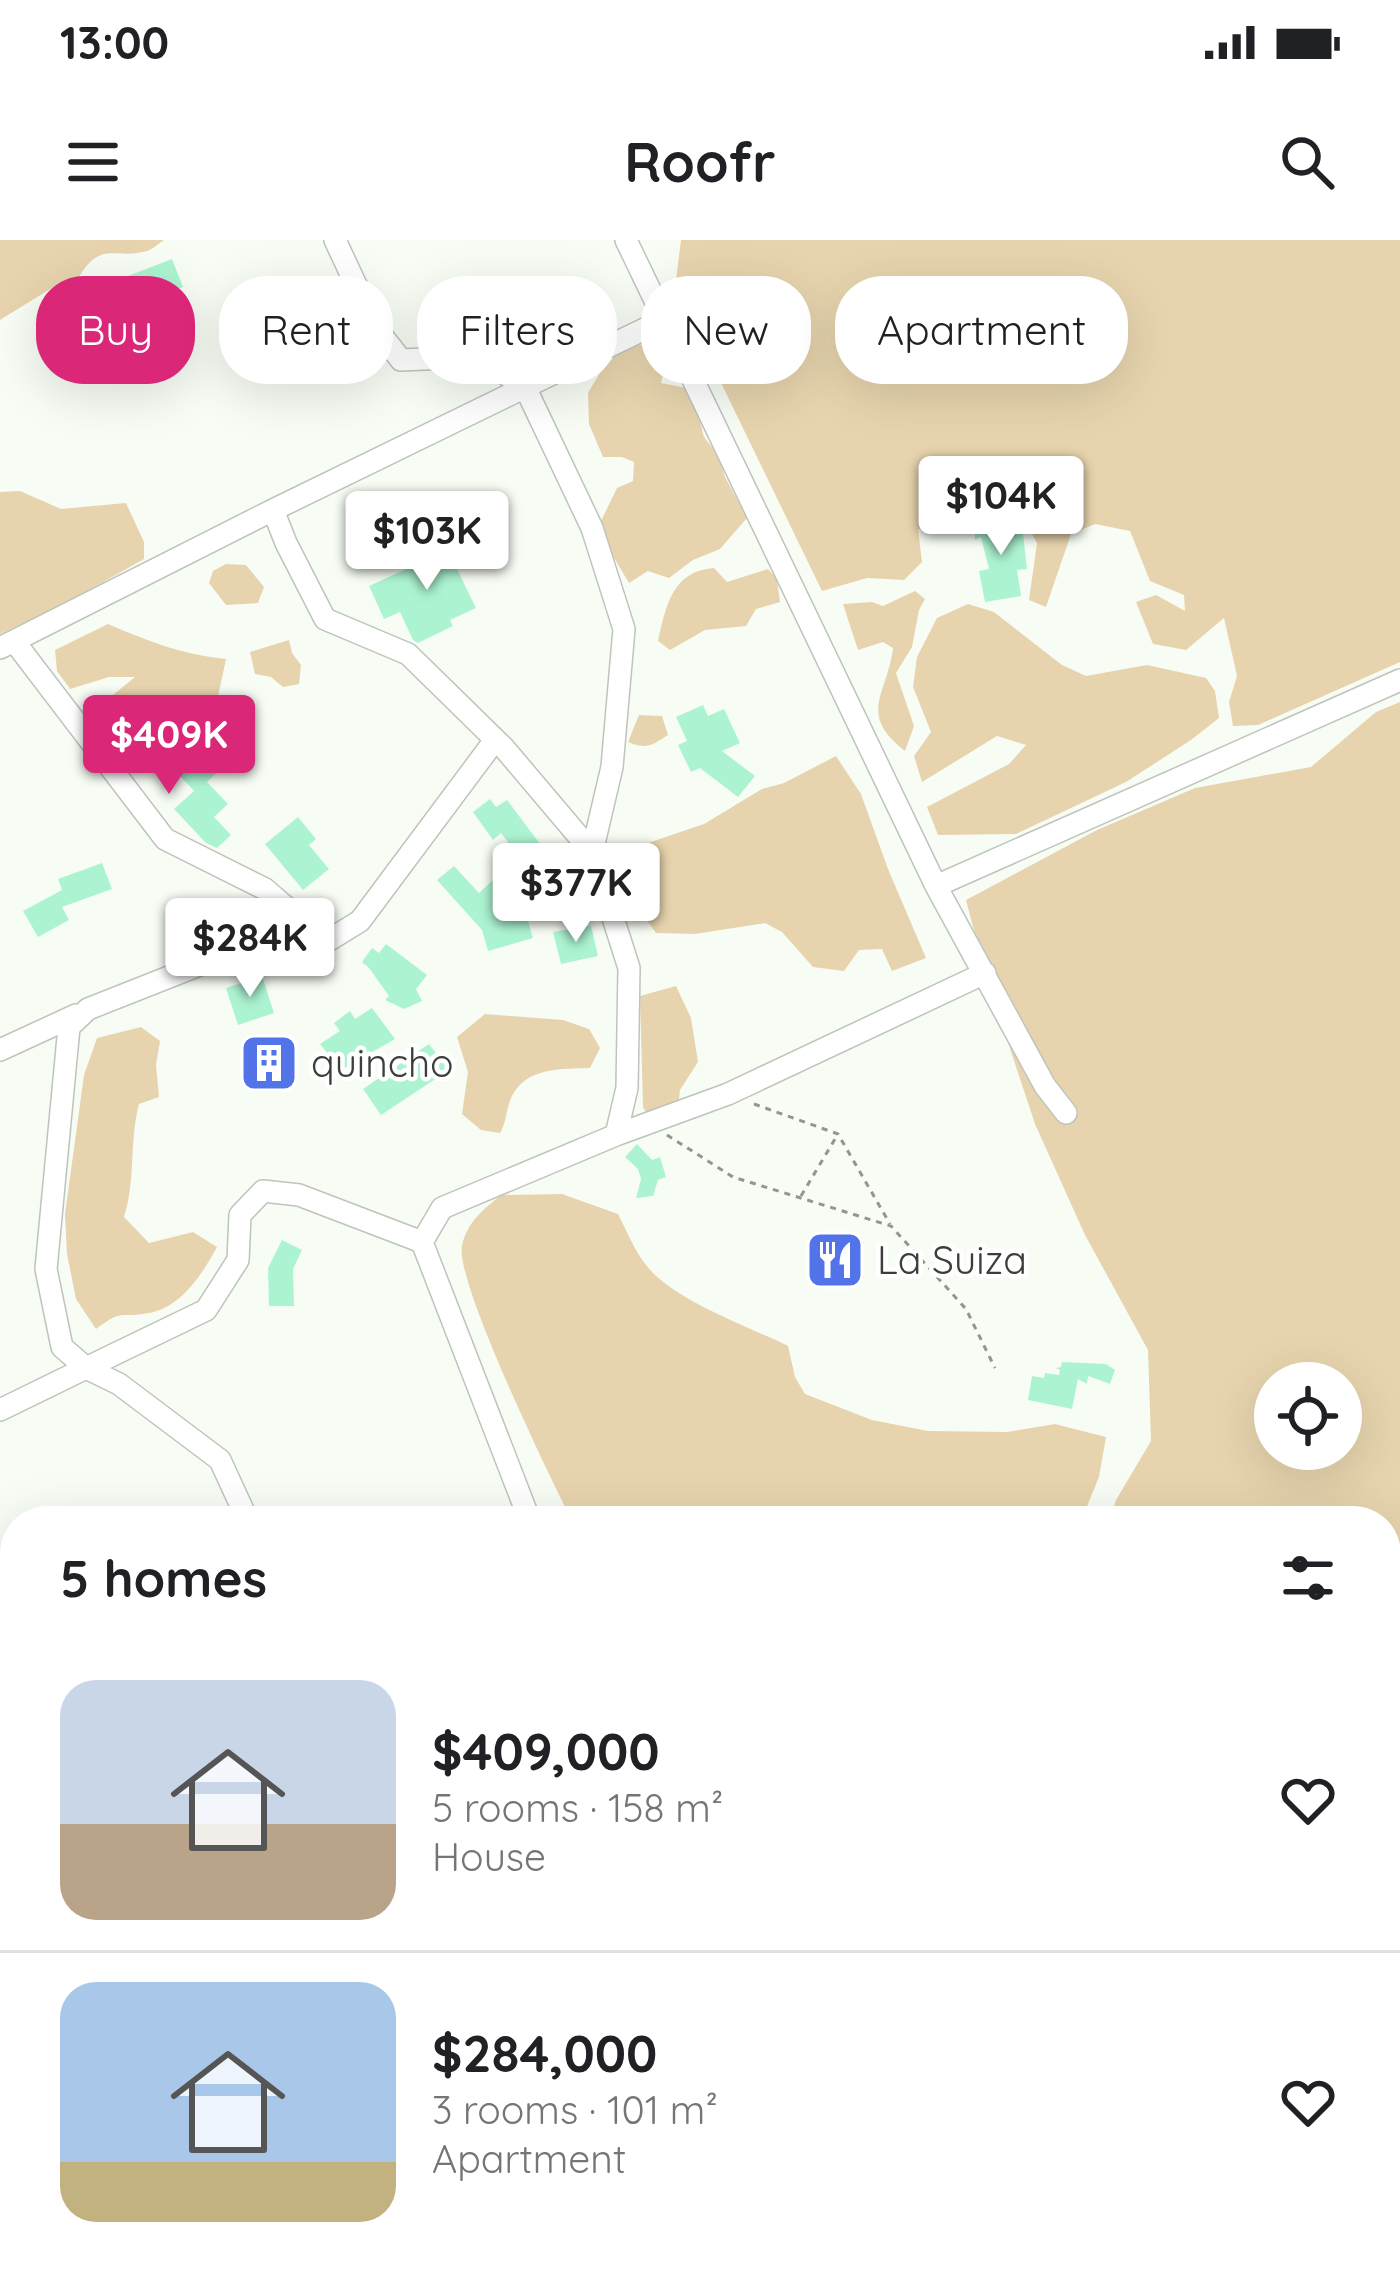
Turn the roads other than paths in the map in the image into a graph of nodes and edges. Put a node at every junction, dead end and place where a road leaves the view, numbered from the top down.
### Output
1 (335, 240) edge
2 (626, 240) edge
3 (643, 276) edge
4 (641, 330) edge
5 (695, 384) edge
6 (526, 387) junction
7 (273, 510) junction
8 (7, 644) edge
9 (1400, 680) edge
10 (496, 740) junction
11 (592, 852) junction
12 (936, 886) junction
13 (326, 942) junction
14 (986, 973) junction
15 (88, 1009) junction
16 (0, 1050) edge
17 (1066, 1113) dead end
18 (616, 1136) junction
19 (422, 1242) junction
20 (86, 1368) junction
21 (0, 1410) edge
22 (241, 1506) edge
23 (524, 1506) edge

1 - 6 street
2 - 3 street
4 - 6 street
5 - 12 street
6 - 7 street
6 - 11 street
7 - 8 street
7 - 10 street
8 - 13 street
9 - 12 street
10 - 11 street
10 - 13 street
11 - 18 street
12 - 14 street
13 - 15 street
14 - 17 street
14 - 18 street
15 - 16 street
15 - 20 street
18 - 19 street
19 - 20 street
19 - 23 street
20 - 21 street
20 - 22 street

